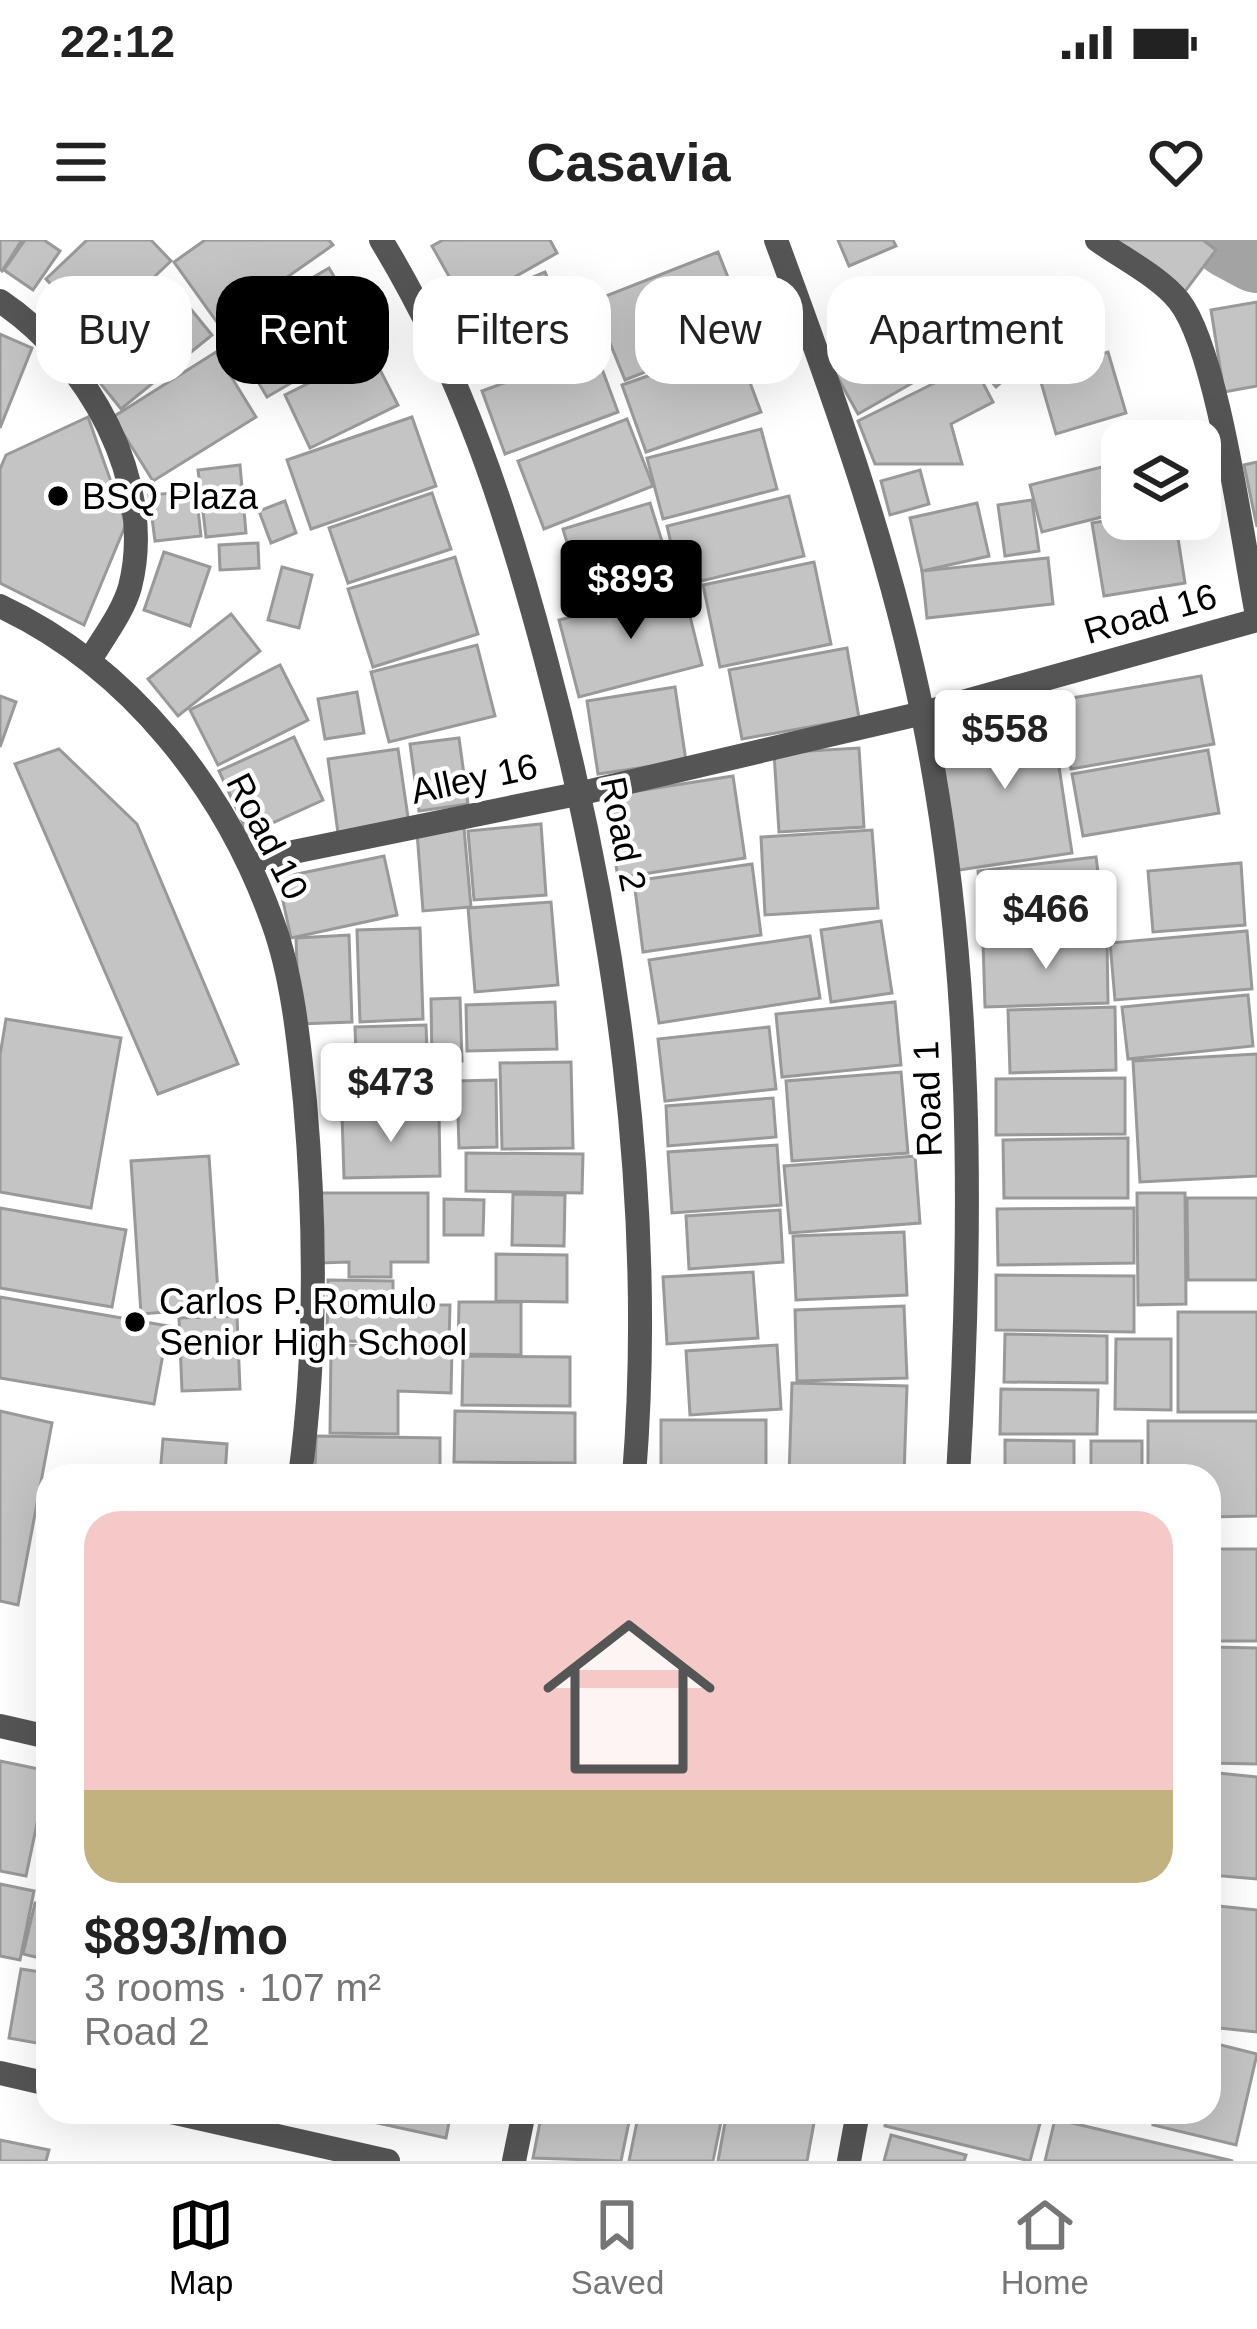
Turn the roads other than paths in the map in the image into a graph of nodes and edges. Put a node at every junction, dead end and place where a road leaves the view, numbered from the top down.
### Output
1 (381, 240) edge
2 (776, 240) edge
3 (1097, 240) edge
4 (0, 301) edge
5 (0, 606) edge
6 (1257, 617) edge
7 (90, 660) junction
8 (923, 713) junction
9 (582, 793) junction
10 (249, 861) junction
11 (300, 1464) edge
12 (635, 1464) edge
13 (959, 1464) edge
14 (0, 1726) edge
15 (36, 1734) edge
16 (0, 2073) edge
17 (36, 2081) edge
18 (224, 2124) edge
19 (522, 2124) edge
20 (856, 2124) edge
21 (388, 2161) edge
22 (514, 2161) edge
23 (849, 2161) edge

1 - 9 street, Road 2
2 - 8 street, Road 1
3 - 6 street
4 - 7 street
5 - 7 street, Road 10
6 - 8 street, Road 16
7 - 10 street, Road 10
8 - 9 street, Alley 16
8 - 13 street, Road 1
9 - 10 street, Alley 16
9 - 12 street, Road 2
10 - 11 street, Road 10
14 - 15 street
16 - 17 street
18 - 21 street
19 - 22 street
20 - 23 street

